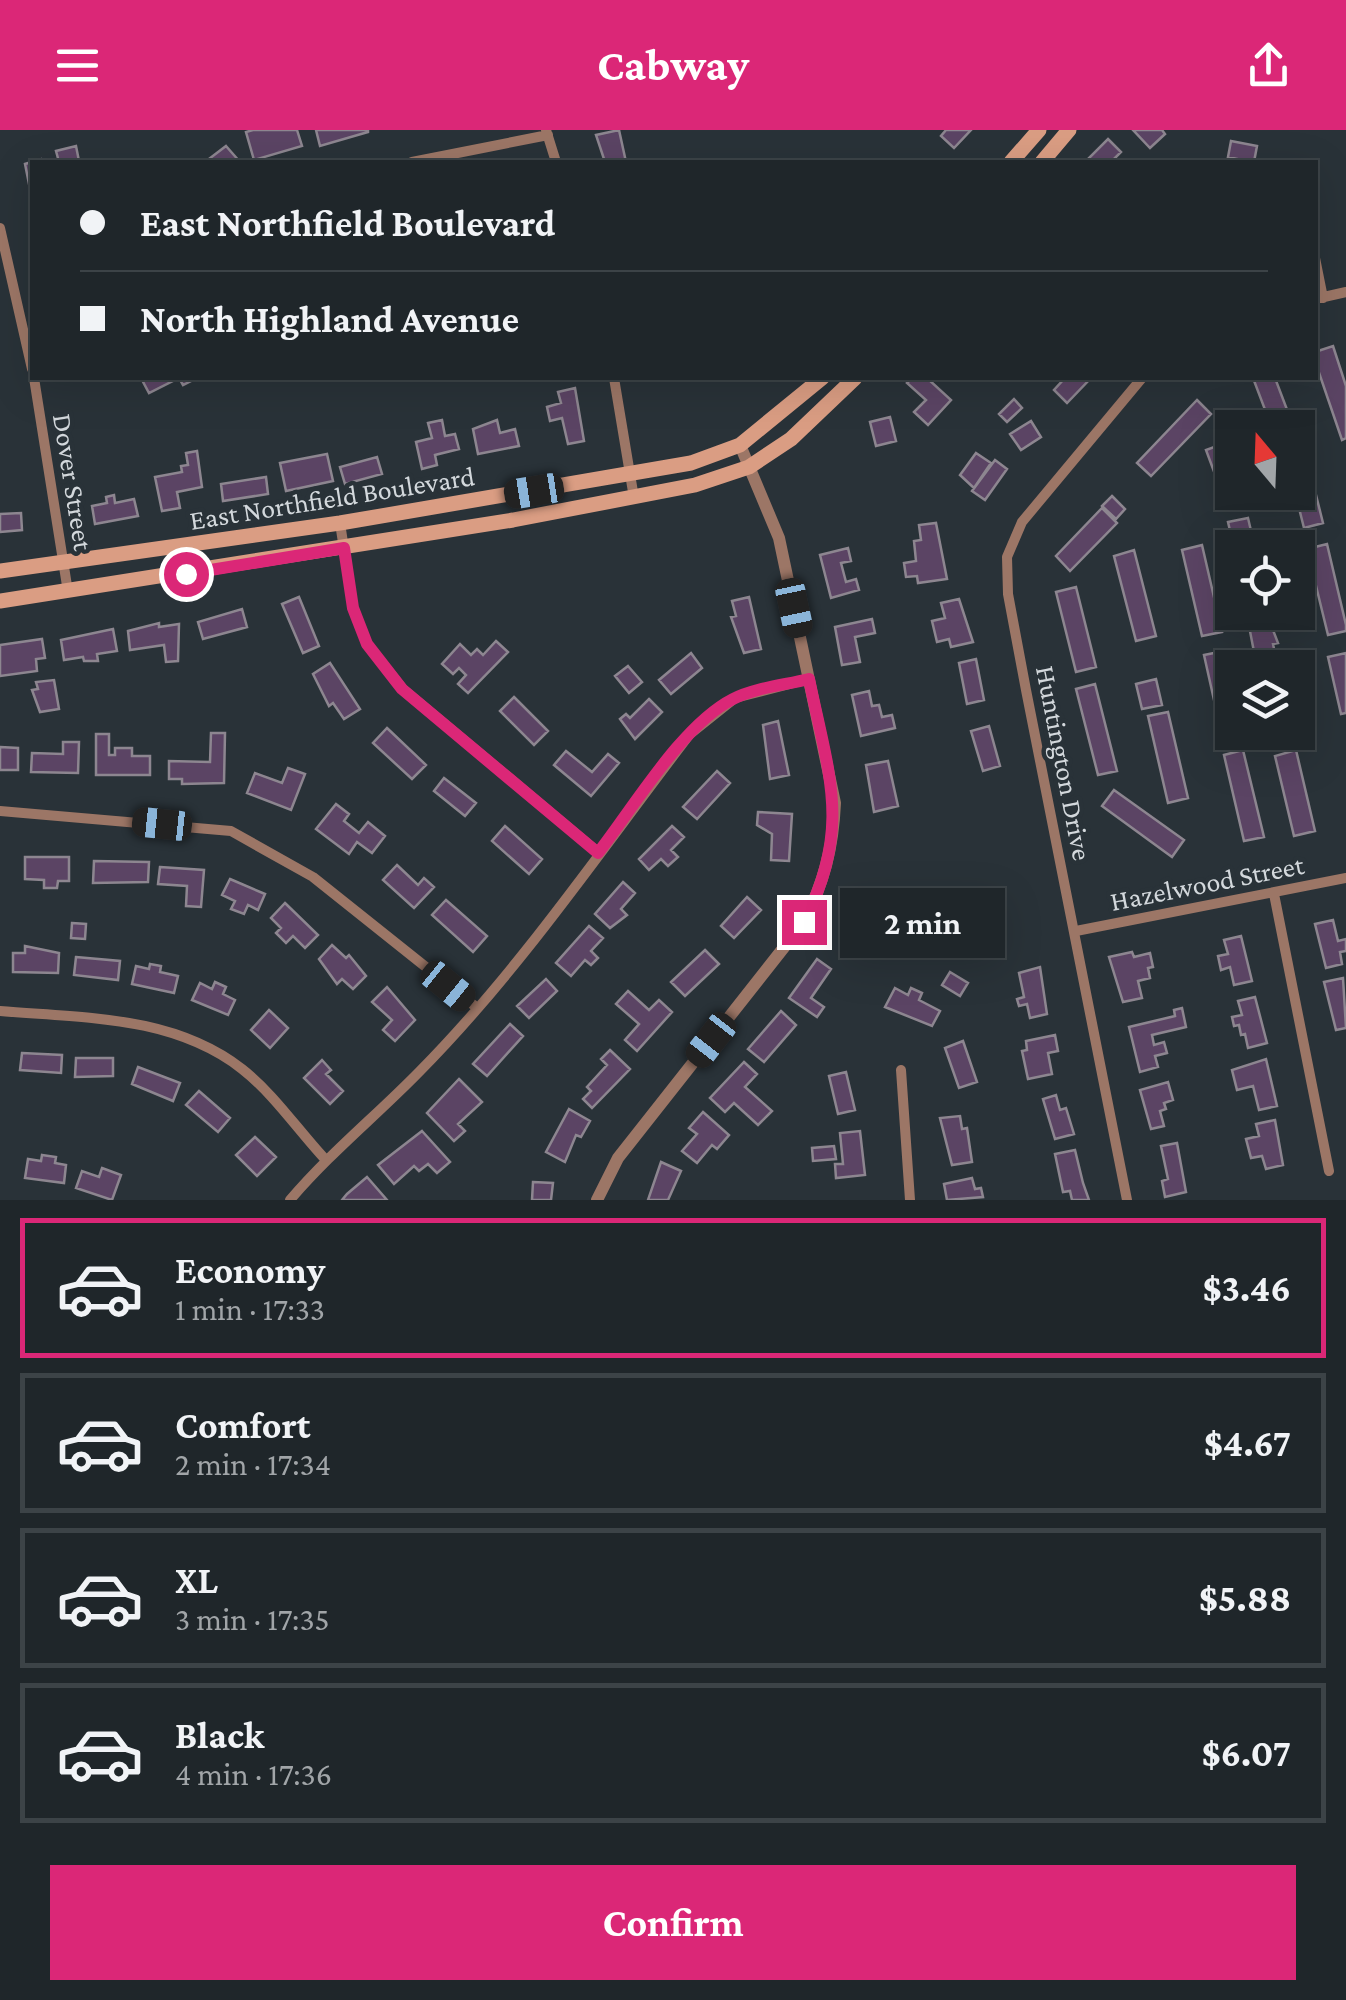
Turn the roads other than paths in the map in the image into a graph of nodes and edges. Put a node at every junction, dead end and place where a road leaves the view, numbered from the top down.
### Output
1 (1038, 130) edge
2 (547, 132) edge
3 (1063, 132) edge
4 (421, 160) edge
5 (555, 160) edge
6 (1014, 160) edge
7 (1043, 160) edge
8 (0, 228) edge
9 (1346, 292) edge
10 (1319, 298) edge
11 (30, 346) edge
12 (34, 380) edge
13 (614, 380) edge
14 (820, 380) edge
15 (853, 380) edge
16 (1140, 380) edge
17 (740, 445) junction
18 (749, 467) junction
19 (630, 475) junction
20 (634, 500) junction
21 (340, 523) junction
22 (344, 548) junction
23 (63, 564) junction
24 (0, 571) edge
25 (68, 593) junction
26 (0, 601) edge
27 (809, 679) junction
28 (0, 811) edge
29 (598, 853) junction
30 (1346, 878) edge
31 (1274, 894) junction
32 (1076, 931) junction
33 (476, 1007) junction
34 (0, 1011) edge
35 (901, 1070) dead end
36 (325, 1159) junction
37 (1329, 1171) dead end
38 (290, 1200) edge
39 (598, 1200) edge
40 (910, 1200) edge
41 (1127, 1200) edge

1 - 6 main road
2 - 4 street
2 - 5 street
3 - 7 main road
8 - 11 street
9 - 10 street
12 - 23 street, Dover Street
13 - 19 street
14 - 17 main road, East Northfield Boulevard
15 - 18 main road, East Northfield Boulevard
16 - 32 street, Huntington Drive
17 - 18 street
17 - 19 main road, East Northfield Boulevard
18 - 20 main road, East Northfield Boulevard
18 - 27 street
19 - 20 street
19 - 21 main road, East Northfield Boulevard
20 - 22 main road, East Northfield Boulevard
21 - 22 street
21 - 23 main road, East Northfield Boulevard
22 - 25 main road, East Northfield Boulevard
22 - 29 street
23 - 24 main road, East Northfield Boulevard
23 - 25 street, Dover Street
25 - 26 main road, East Northfield Boulevard
27 - 29 street
27 - 39 street
28 - 33 street
29 - 33 street
30 - 31 street, Hazelwood Street
31 - 32 street, Hazelwood Street
31 - 37 street
32 - 41 street, Huntington Drive
33 - 36 street
34 - 36 street
35 - 40 street
36 - 38 street

